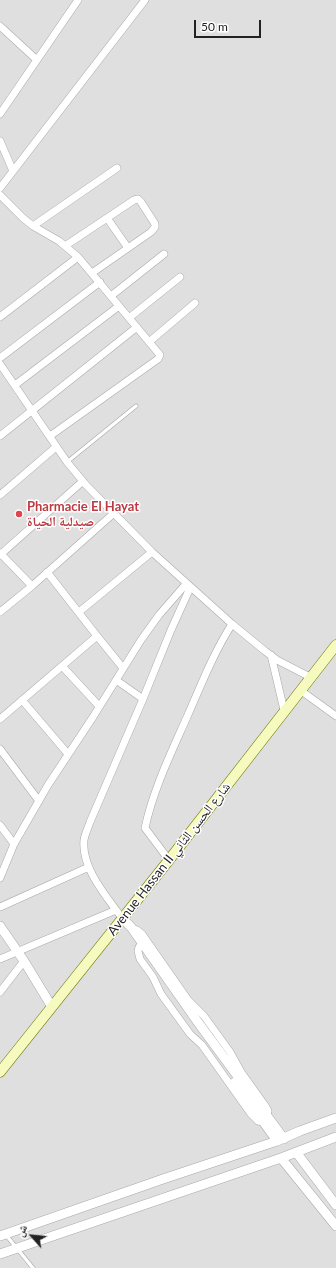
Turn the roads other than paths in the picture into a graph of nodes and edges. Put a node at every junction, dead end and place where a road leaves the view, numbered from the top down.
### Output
1 (78, 0) edge
2 (145, 0) edge
3 (0, 26) edge
4 (37, 60) junction
5 (0, 114) edge
6 (0, 141) edge
7 (117, 168) dead end
8 (13, 171) junction
9 (0, 188) edge
10 (0, 196) edge
11 (107, 218) junction
12 (33, 226) junction
13 (65, 246) junction
14 (128, 248) junction
15 (164, 254) dead end
16 (78, 257) junction
17 (92, 273) junction
18 (180, 276) dead end
19 (100, 282) junction
20 (111, 296) junction
21 (195, 303) dead end
22 (119, 306) junction
23 (0, 317) edge
24 (129, 318) junction
25 (137, 327) junction
26 (150, 342) junction
27 (0, 358) edge
28 (0, 364) edge
29 (15, 385) junction
30 (136, 406) dead end
31 (32, 410) junction
32 (0, 436) edge
33 (50, 436) junction
34 (56, 447) junction
35 (67, 462) junction
36 (83, 481) junction
37 (1, 491) edge
38 (114, 513) junction
39 (152, 552) junction
40 (0, 554) edge
41 (47, 572) junction
42 (32, 586) junction
43 (188, 586) junction
44 (0, 612) edge
45 (79, 612) junction
46 (232, 624) junction
47 (97, 636) junction
48 (336, 645) edge
49 (271, 655) junction
50 (62, 666) junction
51 (123, 668) junction
52 (310, 678) junction
53 (116, 680) junction
54 (300, 690) junction
55 (143, 699) junction
56 (22, 700) junction
57 (99, 706) junction
58 (284, 710) junction
59 (336, 716) edge
60 (0, 719) edge
61 (0, 749) edge
62 (68, 754) junction
63 (39, 801) junction
64 (0, 825) edge
65 (14, 844) junction
66 (169, 860) junction
67 (89, 867) junction
68 (0, 878) edge
69 (0, 907) edge
70 (119, 914) junction
71 (0, 926) edge
72 (18, 951) junction
73 (0, 959) edge
74 (24, 961) junction
75 (0, 992) edge
76 (52, 1007) junction
77 (0, 1072) edge
78 (336, 1118) edge
79 (265, 1119) junction
80 (336, 1137) edge
81 (280, 1140) junction
82 (296, 1152) junction
83 (281, 1158) junction
84 (336, 1205) edge
85 (336, 1226) edge
86 (2, 1235) edge
87 (16, 1248) junction
88 (0, 1254) edge
89 (34, 1268) edge

1 - 4 street
2 - 8 street
3 - 4 street
4 - 5 street
6 - 8 street
7 - 12 street
8 - 9 street
10 - 12 street
11 - 13 street
11 - 14 street
11 - 14 street
12 - 13 street
13 - 16 street
14 - 17 street
15 - 20 street
16 - 17 street
16 - 23 street
17 - 19 street
18 - 24 street
19 - 20 street
19 - 27 street
20 - 22 street
21 - 26 street
22 - 24 street
22 - 29 street
24 - 25 street
25 - 26 street
25 - 31 street
26 - 33 street
28 - 29 street
29 - 31 street
30 - 35 lane
31 - 32 street
31 - 33 street
33 - 34 street
34 - 35 street
34 - 37 street
35 - 36 street
36 - 38 street
36 - 40 street
38 - 39 street
38 - 41 street
39 - 43 street
39 - 45 street
40 - 42 street
41 - 42 street
41 - 45 street
42 - 44 street
43 - 46 street
43 - 51 street
43 - 55 street
45 - 47 street
46 - 49 street
46 - 66 street
47 - 50 street
47 - 51 street
48 - 52 main road, Avenue Hassan II شارع الحسن الثاني
49 - 52 street
49 - 58 street
50 - 56 street
50 - 57 street
51 - 53 street
52 - 54 main road, Avenue Hassan II شارع الحسن الثاني
53 - 55 street
53 - 57 street
54 - 58 main road, Avenue Hassan II شارع الحسن الثاني
54 - 59 street
55 - 67 street
56 - 60 street
56 - 62 street
57 - 62 street
58 - 66 main road, Avenue Hassan II شارع الحسن الثاني
61 - 63 street
62 - 63 street
63 - 65 street
64 - 65 street
65 - 68 street
66 - 70 main road, Avenue Hassan II شارع الحسن الثاني
67 - 69 street
67 - 70 street
70 - 72 street
70 - 76 main road, Avenue Hassan II شارع الحسن الثاني
70 - 79 street
70 - 79 street
71 - 72 street
72 - 73 street
72 - 74 street
74 - 75 street
74 - 76 street
76 - 77 main road, Avenue Hassan II شارع الحسن الثاني
78 - 81 street
79 - 81 street
80 - 82 street
81 - 86 street
82 - 83 street
82 - 84 street
83 - 85 street
83 - 87 street
86 - 87 lane
87 - 88 street
87 - 89 lane

